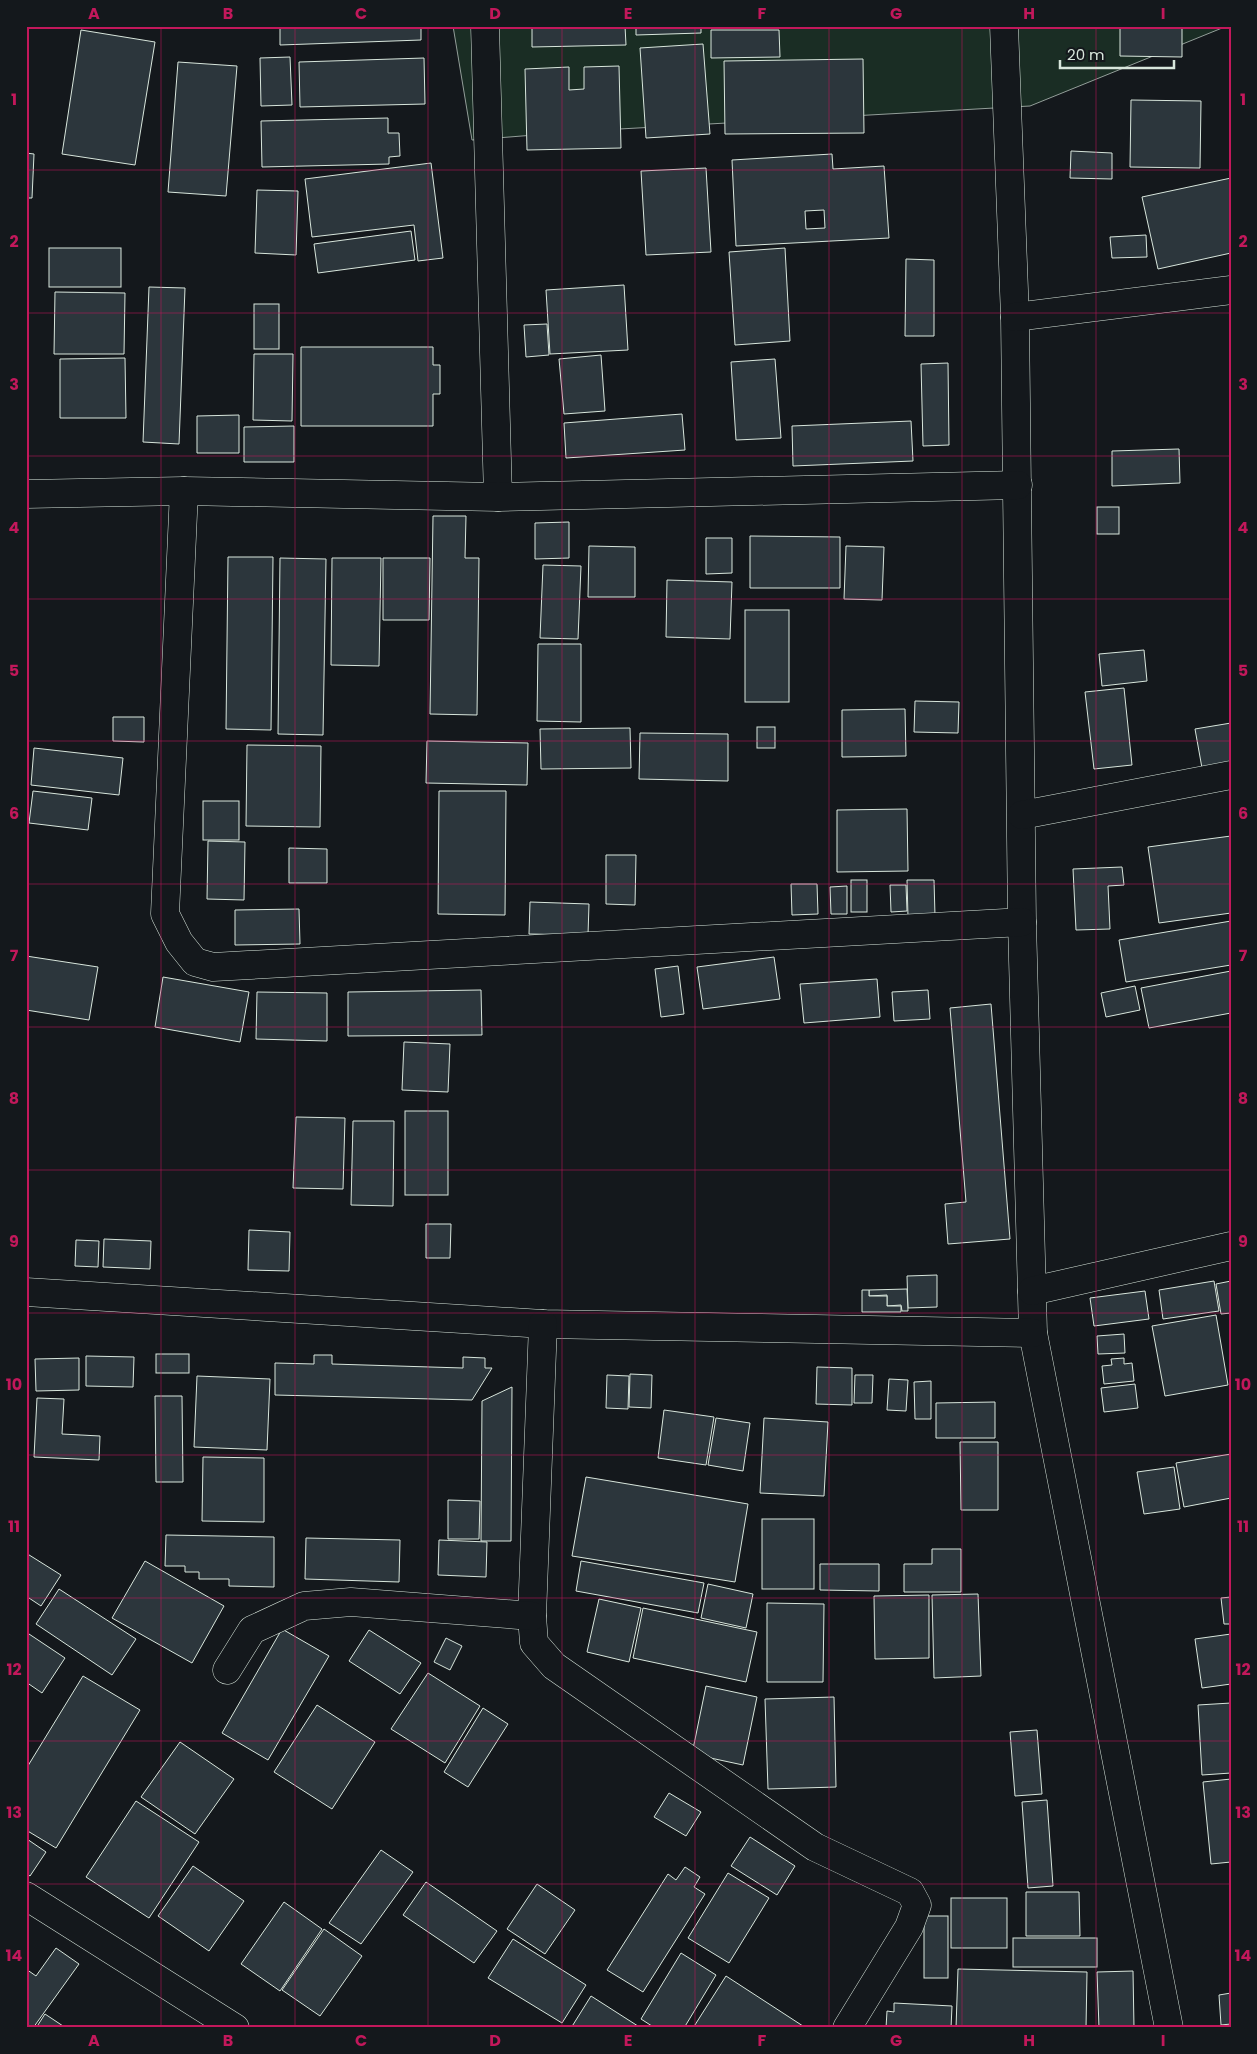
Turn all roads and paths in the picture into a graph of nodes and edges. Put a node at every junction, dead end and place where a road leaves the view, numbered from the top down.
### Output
1 (485, 26) edge
2 (1004, 26) edge
3 (1231, 290) edge
4 (1015, 317) junction
5 (1018, 485) junction
6 (184, 491) junction
7 (26, 494) edge
8 (498, 497) junction
9 (1231, 775) edge
10 (1022, 815) junction
11 (1022, 922) junction
12 (1231, 1246) edge
13 (1032, 1291) junction
14 (26, 1292) edge
15 (543, 1324) junction
16 (1034, 1332) junction
17 (532, 1616) junction
18 (227, 1670) dead end
19 (26, 1896) edge
20 (235, 2028) edge
21 (847, 2028) edge
22 (1169, 2028) edge

1 - 8 street
2 - 4 street
3 - 4 street
4 - 5 street
5 - 8 street
5 - 10 street
6 - 7 street
6 - 8 street
6 - 11 street
9 - 10 street
10 - 11 street
11 - 13 street
12 - 13 street
13 - 16 street
14 - 15 street
15 - 16 street
15 - 17 street
16 - 22 street
17 - 18 street
17 - 21 street
19 - 20 street

